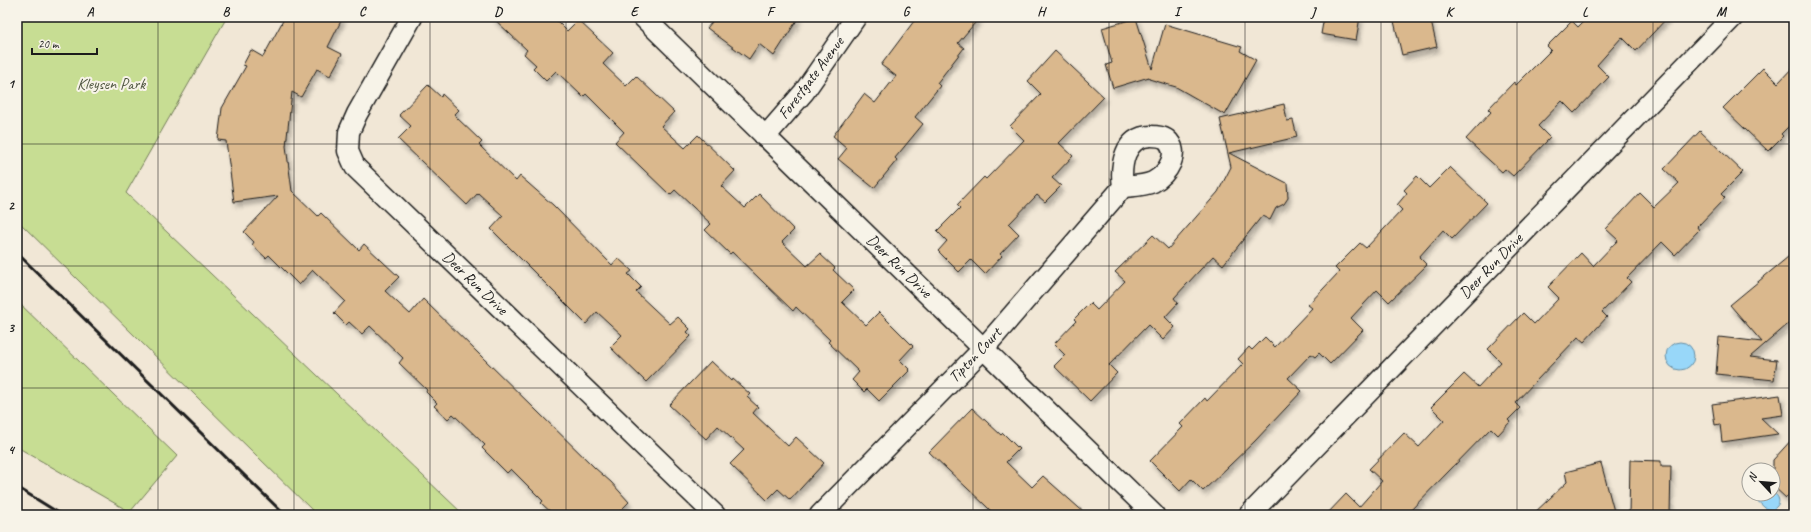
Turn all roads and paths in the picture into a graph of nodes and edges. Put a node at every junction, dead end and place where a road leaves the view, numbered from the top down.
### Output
1 (412, 17) edge
2 (643, 17) edge
3 (856, 17) edge
4 (1733, 17) edge
5 (765, 137) junction
6 (1123, 187) dead end
7 (984, 348) junction
8 (715, 515) edge
9 (820, 515) edge
10 (1154, 515) edge
11 (1249, 515) edge

1 - 8 street, Deer Run Drive
2 - 5 street, Deer Run Drive
3 - 5 street, Forestgate Avenue
4 - 11 street, Deer Run Drive
5 - 7 street, Deer Run Drive
6 - 7 street, Tipton Court
7 - 9 street, Tipton Court
7 - 10 street, Deer Run Drive

